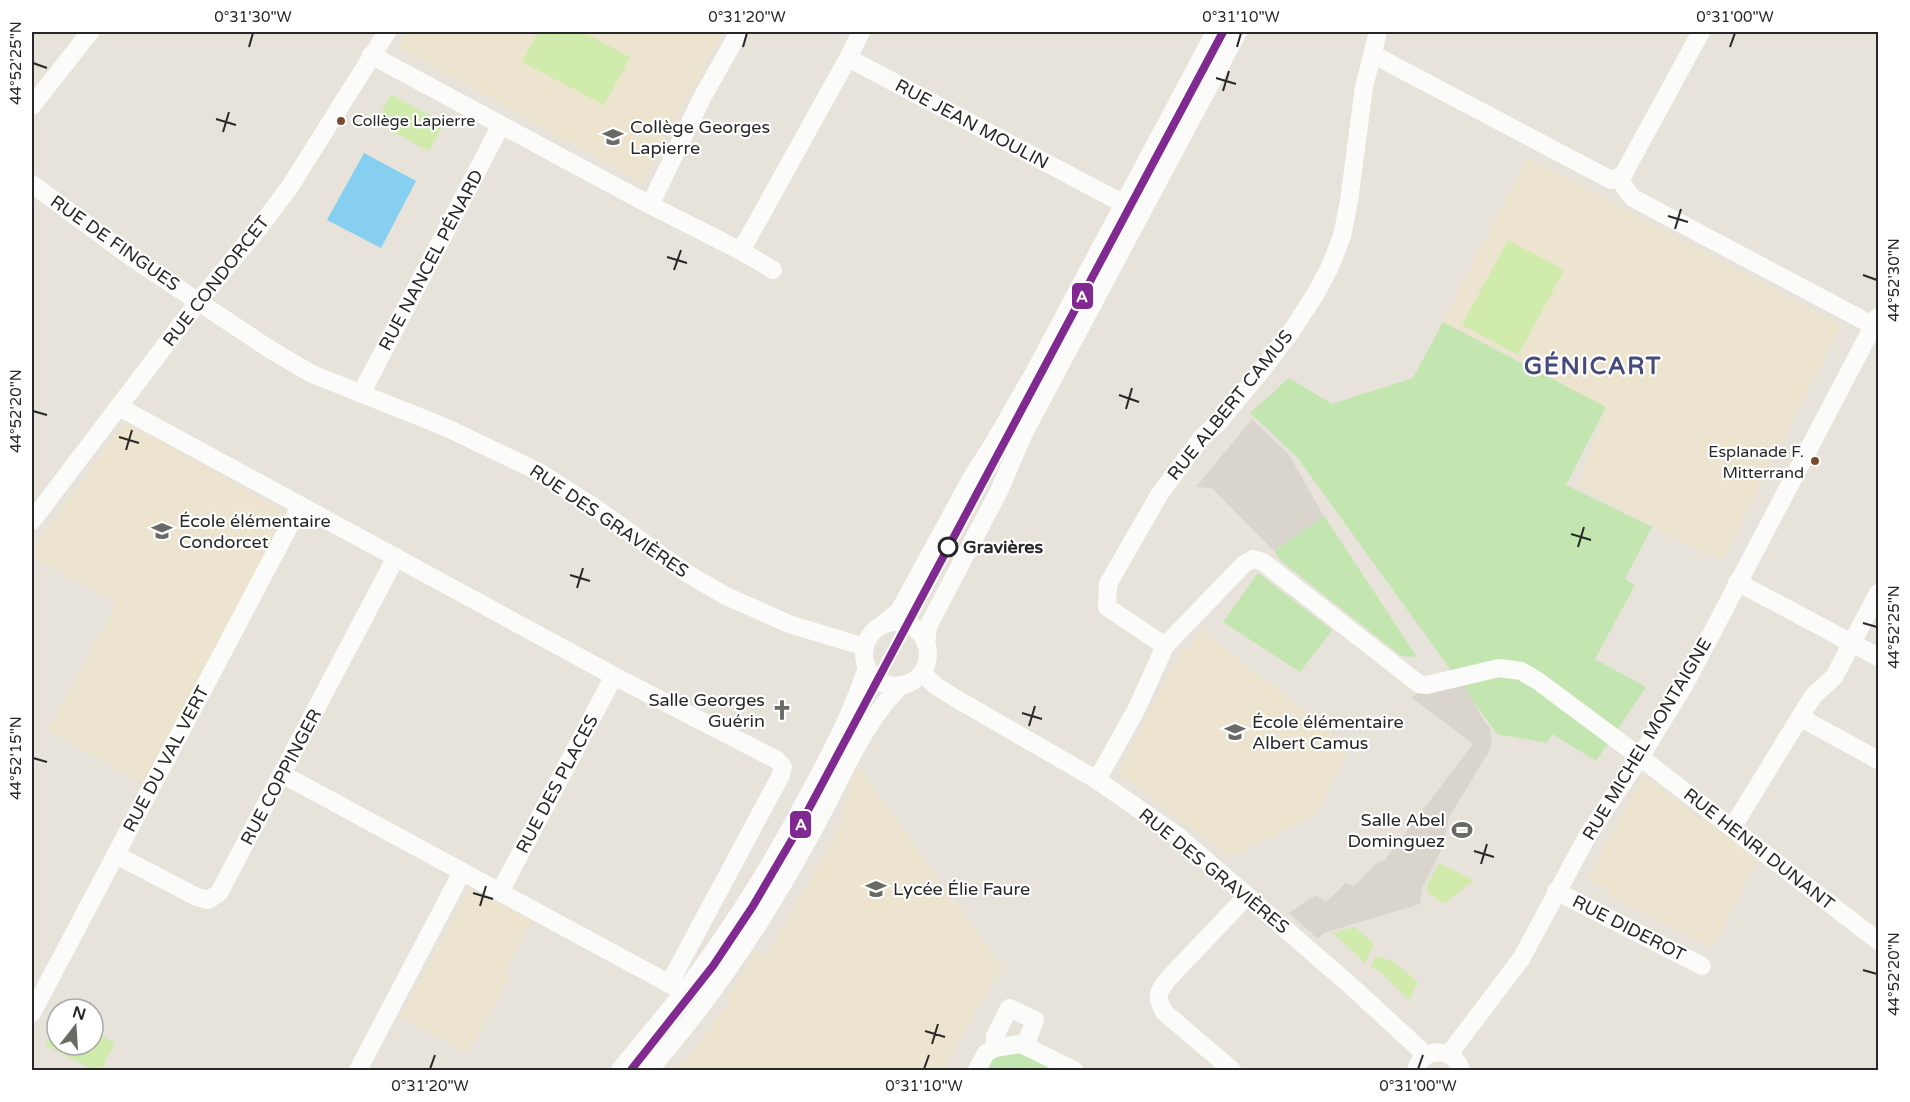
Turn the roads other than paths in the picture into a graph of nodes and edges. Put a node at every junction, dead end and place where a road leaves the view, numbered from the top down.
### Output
1 (90, 32) edge
2 (387, 32) edge
3 (739, 32) edge
4 (861, 32) edge
5 (1215, 32) edge
6 (1238, 32) edge
7 (1378, 32) edge
8 (1701, 32) edge
9 (1372, 54) junction
10 (371, 55) junction
11 (848, 58) junction
12 (32, 106) edge
13 (501, 125) junction
14 (1619, 177) junction
15 (32, 184) edge
16 (1124, 204) junction
17 (650, 205) junction
18 (741, 251) junction
19 (773, 270) dead end
20 (198, 302) junction
21 (1876, 322) edge
22 (361, 394) junction
23 (119, 407) junction
24 (300, 506) junction
25 (32, 521) edge
26 (396, 557) junction
27 (1737, 582) junction
28 (1878, 593) edge
29 (883, 624) junction
30 (1852, 643) junction
31 (926, 644) junction
32 (1165, 646) junction
33 (865, 647) junction
34 (1878, 657) edge
35 (867, 667) junction
36 (922, 673) junction
37 (614, 676) junction
38 (900, 686) junction
39 (1801, 718) junction
40 (1640, 757) junction
41 (1878, 760) edge
42 (282, 774) junction
43 (1097, 780) junction
44 (1732, 828) junction
45 (116, 855) junction
46 (462, 872) junction
47 (1557, 891) junction
48 (500, 892) junction
49 (1247, 896) junction
50 (1878, 941) edge
51 (1702, 966) dead end
52 (676, 987) junction
53 (32, 1013) edge
54 (1025, 1046) junction
55 (995, 1048) junction
56 (1449, 1054) junction
57 (1426, 1055) junction
58 (358, 1071) edge
59 (620, 1071) edge
60 (649, 1071) edge
61 (977, 1071) edge
62 (1074, 1071) edge
63 (1232, 1071) edge
64 (1416, 1071) edge
65 (1461, 1071) edge

1 - 12 street
2 - 10 street, RUE CONDORCET
3 - 17 street
4 - 11 street
5 - 16 street
6 - 31 street
7 - 9 street
8 - 14 street
9 - 14 street
9 - 32 street, RUE ALBERT CAMUS
10 - 13 street
10 - 20 street, RUE CONDORCET
11 - 16 street, RUE JEAN MOULIN
11 - 18 street
13 - 17 street
13 - 22 street, RUE NANCEL PÉNARD
14 - 21 street
15 - 20 street, RUE DE FINGUES
16 - 29 street
17 - 18 street
18 - 19 street
20 - 22 street, RUE DES GRAVIÈRES
20 - 23 street, RUE CONDORCET
21 - 27 street, RUE MICHEL MONTAIGNE
22 - 33 street, RUE DES GRAVIÈRES
23 - 24 street
23 - 25 street, RUE CONDORCET
24 - 26 street
24 - 45 street, RUE DU VAL VERT
26 - 37 street
26 - 42 street, RUE COPPINGER
27 - 30 street
27 - 40 street, RUE MICHEL MONTAIGNE
28 - 30 street
29 - 31 street
29 - 33 street
30 - 34 street
30 - 39 street
31 - 36 street
32 - 40 street, RUE HENRI DUNANT
32 - 43 street
33 - 35 street
35 - 38 street
35 - 52 street
36 - 38 street
36 - 43 street, RUE DES GRAVIÈRES
37 - 48 street, RUE DES PLACES
37 - 52 street
38 - 60 street
39 - 41 street
39 - 44 street
40 - 44 street, RUE HENRI DUNANT
40 - 47 street, RUE MICHEL MONTAIGNE
42 - 45 street, RUE COPPINGER
42 - 46 street
43 - 49 street, RUE DES GRAVIÈRES
44 - 50 street, RUE HENRI DUNANT
45 - 53 street, RUE DU VAL VERT
46 - 48 street
46 - 58 street
47 - 51 street, RUE DIDEROT
47 - 56 street, RUE MICHEL MONTAIGNE
48 - 52 street
49 - 57 street, RUE DES GRAVIÈRES
49 - 63 street
52 - 59 street
54 - 55 street
54 - 55 street
54 - 62 street
55 - 61 street
56 - 57 street
56 - 65 street
57 - 64 street

